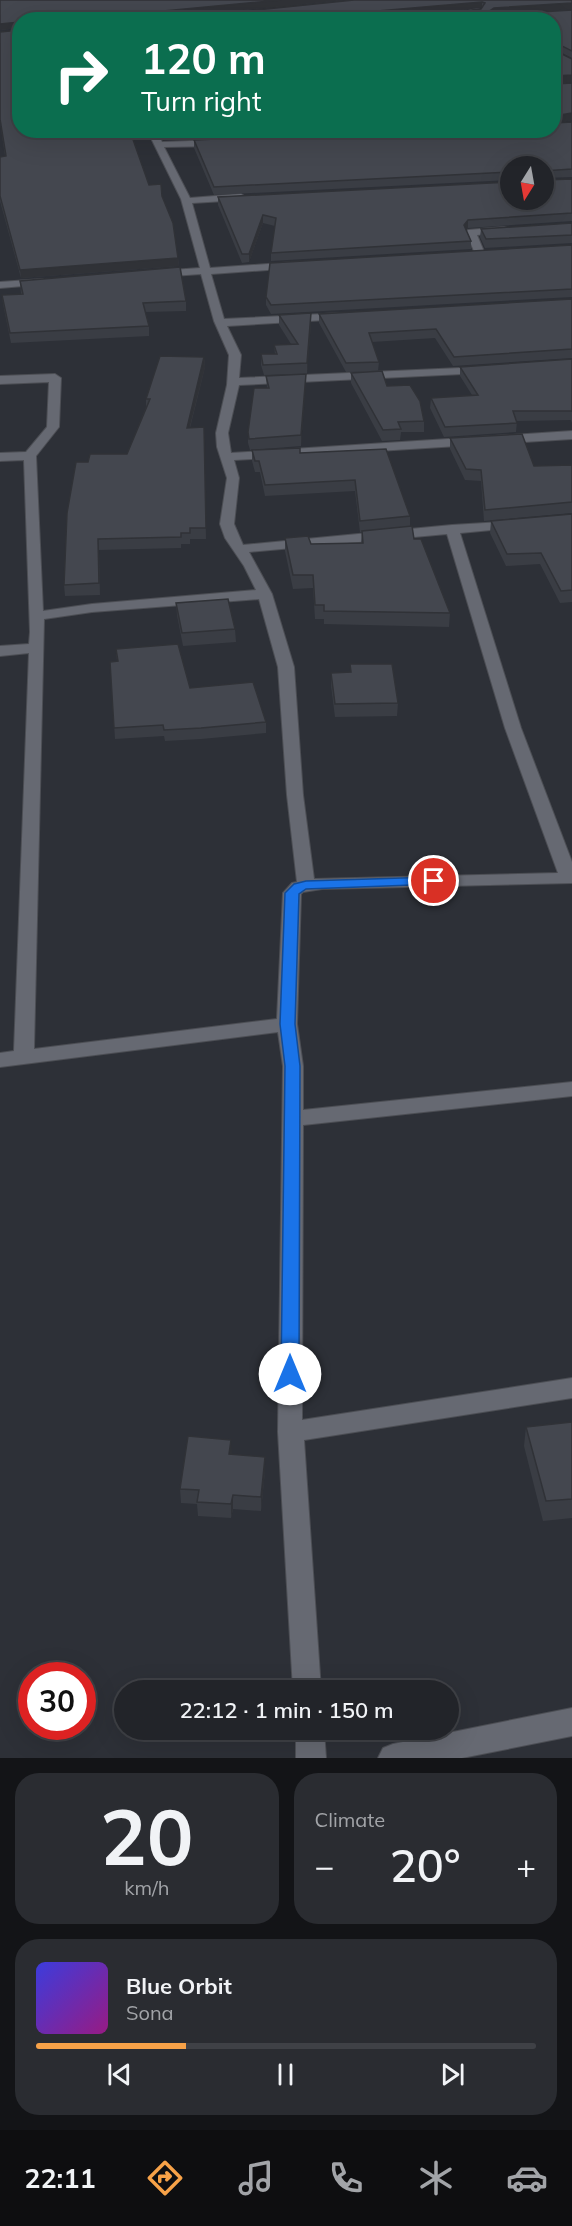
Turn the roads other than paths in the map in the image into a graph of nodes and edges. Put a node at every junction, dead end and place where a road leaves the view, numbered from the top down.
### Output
1 (457, 0) edge
2 (480, 11) joint
3 (469, 12) edge
4 (154, 138) edge
5 (229, 142) edge
6 (158, 146) junction
7 (251, 197) edge
8 (187, 201) junction
9 (513, 230) edge
10 (492, 253) edge
11 (468, 254) edge
12 (480, 254) junction
13 (301, 264) edge
14 (205, 270) junction
15 (148, 274) edge
16 (57, 281) edge
17 (0, 285) edge
18 (360, 315) edge
19 (220, 323) junction
20 (501, 369) edge
21 (0, 380) edge
22 (233, 382) junction
23 (572, 435) edge
24 (30, 456) junction
25 (0, 457) edge
26 (226, 457) junction
27 (528, 522) edge
28 (452, 529) junction
29 (240, 549) junction
30 (265, 594) junction
31 (36, 616) junction
32 (36, 648) junction
33 (0, 651) edge
34 (570, 878) edge
35 (306, 885) junction
36 (287, 1024) junction
37 (24, 1056) junction
38 (0, 1060) edge
39 (572, 1089) edge
40 (292, 1119) junction
41 (572, 1388) edge
42 (290, 1432) junction
43 (306, 1680) edge
44 (572, 1722) edge
45 (310, 1740) edge
46 (311, 1758) edge
47 (393, 1758) edge

1 - 2 street
2 - 3 street
4 - 6 street
5 - 6 street
6 - 8 street
7 - 8 street
8 - 14 street
9 - 12 street
10 - 12 street
11 - 12 street
13 - 14 street
14 - 15 street
14 - 19 street
16 - 17 street
18 - 19 street
19 - 22 street
20 - 22 street
21 - 24 street
22 - 26 street
23 - 26 street
24 - 25 street
24 - 31 street
26 - 29 street
27 - 28 street
28 - 29 street
28 - 34 street
29 - 30 street
30 - 31 street
30 - 35 street
31 - 32 street
32 - 33 street
32 - 37 street
34 - 35 street
35 - 36 street
36 - 37 street
36 - 40 street
37 - 38 street
39 - 40 street
40 - 42 street
41 - 42 street
42 - 43 street
44 - 47 street
45 - 46 street

